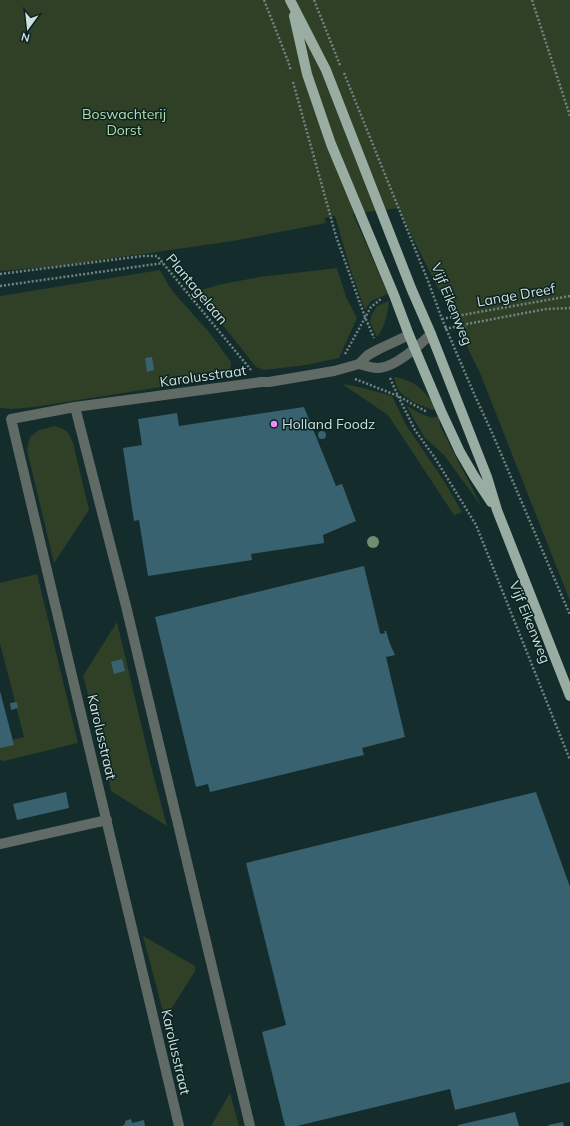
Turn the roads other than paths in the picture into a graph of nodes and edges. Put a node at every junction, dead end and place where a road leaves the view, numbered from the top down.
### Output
1 (291, 1) edge
2 (431, 334) junction
3 (409, 335) junction
4 (415, 349) junction
5 (358, 364) junction
6 (75, 407) junction
7 (497, 510) junction
8 (570, 696) edge
9 (107, 820) junction
10 (0, 844) edge
11 (179, 1126) edge
12 (250, 1126) edge

1 - 2 main road, Vijf Eikenweg
1 - 3 main road, Vijf Eikenweg
2 - 4 street, Karolusstraat
2 - 7 main road, Vijf Eikenweg
3 - 4 main road, Vijf Eikenweg
3 - 5 street, Karolusstraat
4 - 5 street, Karolusstraat
4 - 7 main road, Vijf Eikenweg
5 - 6 street, Karolusstraat
6 - 9 street, Karolusstraat
6 - 12 street
7 - 8 main road, Vijf Eikenweg
9 - 10 street
9 - 11 street, Karolusstraat

